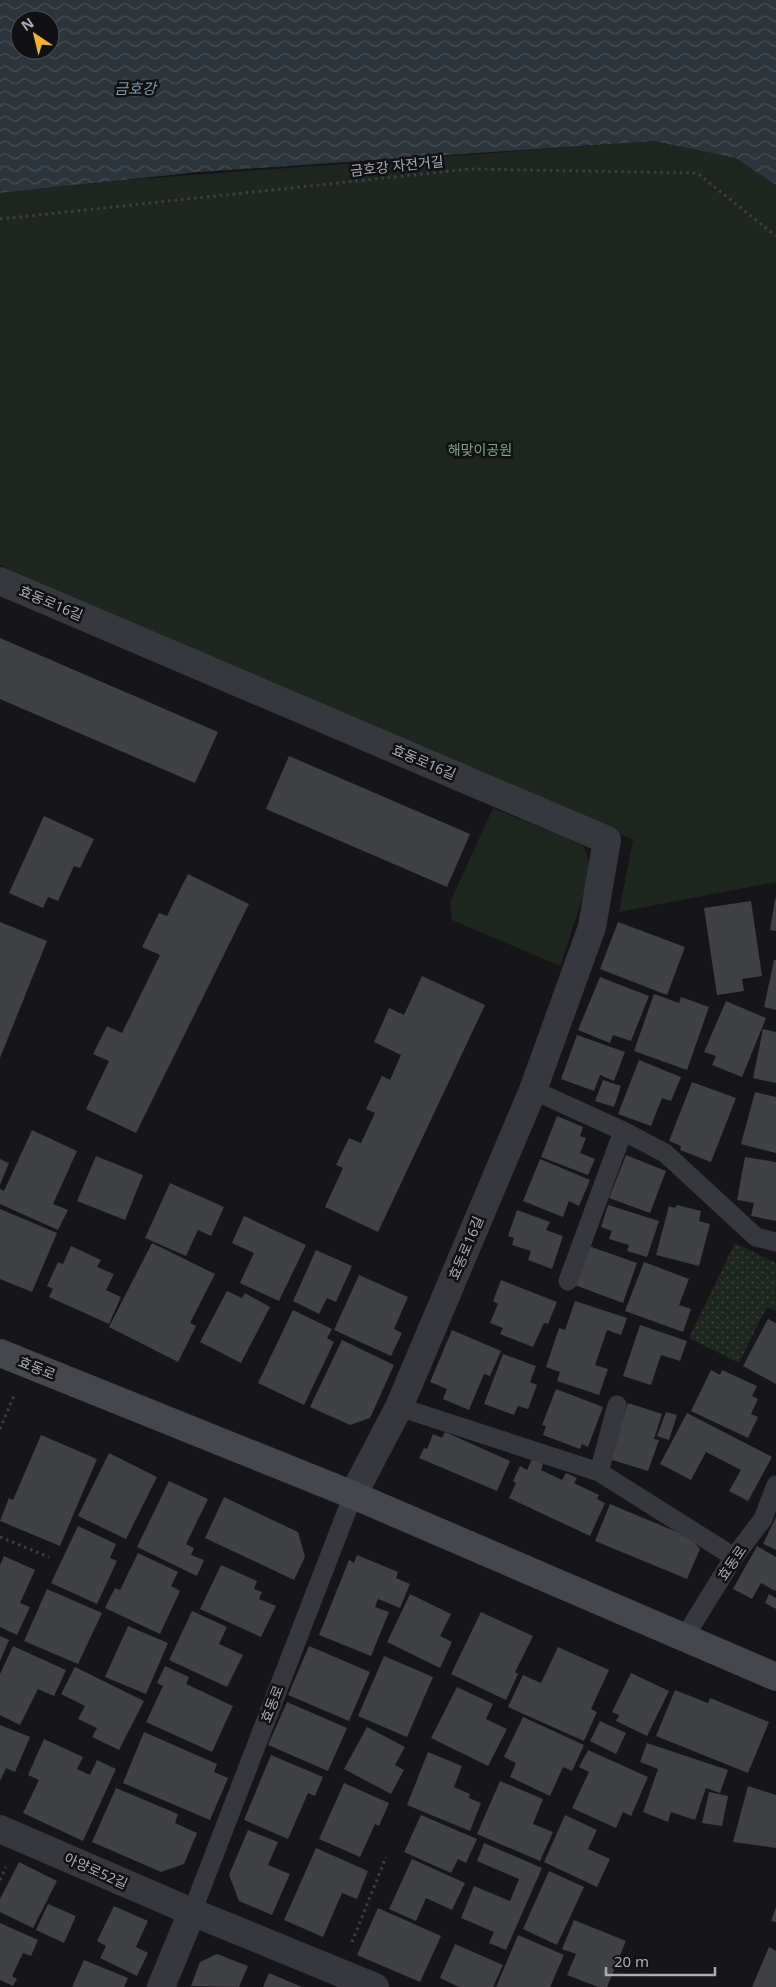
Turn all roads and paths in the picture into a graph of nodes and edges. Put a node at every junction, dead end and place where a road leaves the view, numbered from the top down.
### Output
1 (0, 219) edge
2 (776, 236) edge
3 (0, 581) edge
4 (533, 1090) junction
5 (623, 1131) junction
6 (776, 1242) edge
7 (568, 1281) dead end
8 (0, 1353) edge
9 (617, 1404) dead end
10 (399, 1407) junction
11 (599, 1472) junction
12 (776, 1485) edge
13 (353, 1495) junction
14 (0, 1537) edge
15 (49, 1557) dead end
16 (734, 1557) junction
17 (684, 1638) junction
18 (776, 1676) edge
19 (0, 1829) edge
20 (386, 1857) dead end
21 (192, 1912) junction
22 (339, 1972) junction
23 (161, 1987) edge
24 (375, 1987) edge

1 - 2 path, 금호강 자전거길
3 - 4 street, 효동로16길
4 - 5 lane
4 - 10 street, 효동로16길
5 - 6 lane
5 - 7 lane
8 - 13 main road, 효동로
9 - 11 lane
10 - 11 lane
10 - 13 street, 효동로16길
11 - 16 lane
12 - 16 lane, 효동로
13 - 17 main road, 효동로
13 - 21 lane, 효동로
14 - 15 path
16 - 17 lane, 효동로
17 - 18 main road, 효동로
19 - 21 street, 아양로52길
20 - 22 path
21 - 22 street, 아양로52길
21 - 23 street
22 - 24 street, 아양로52길

